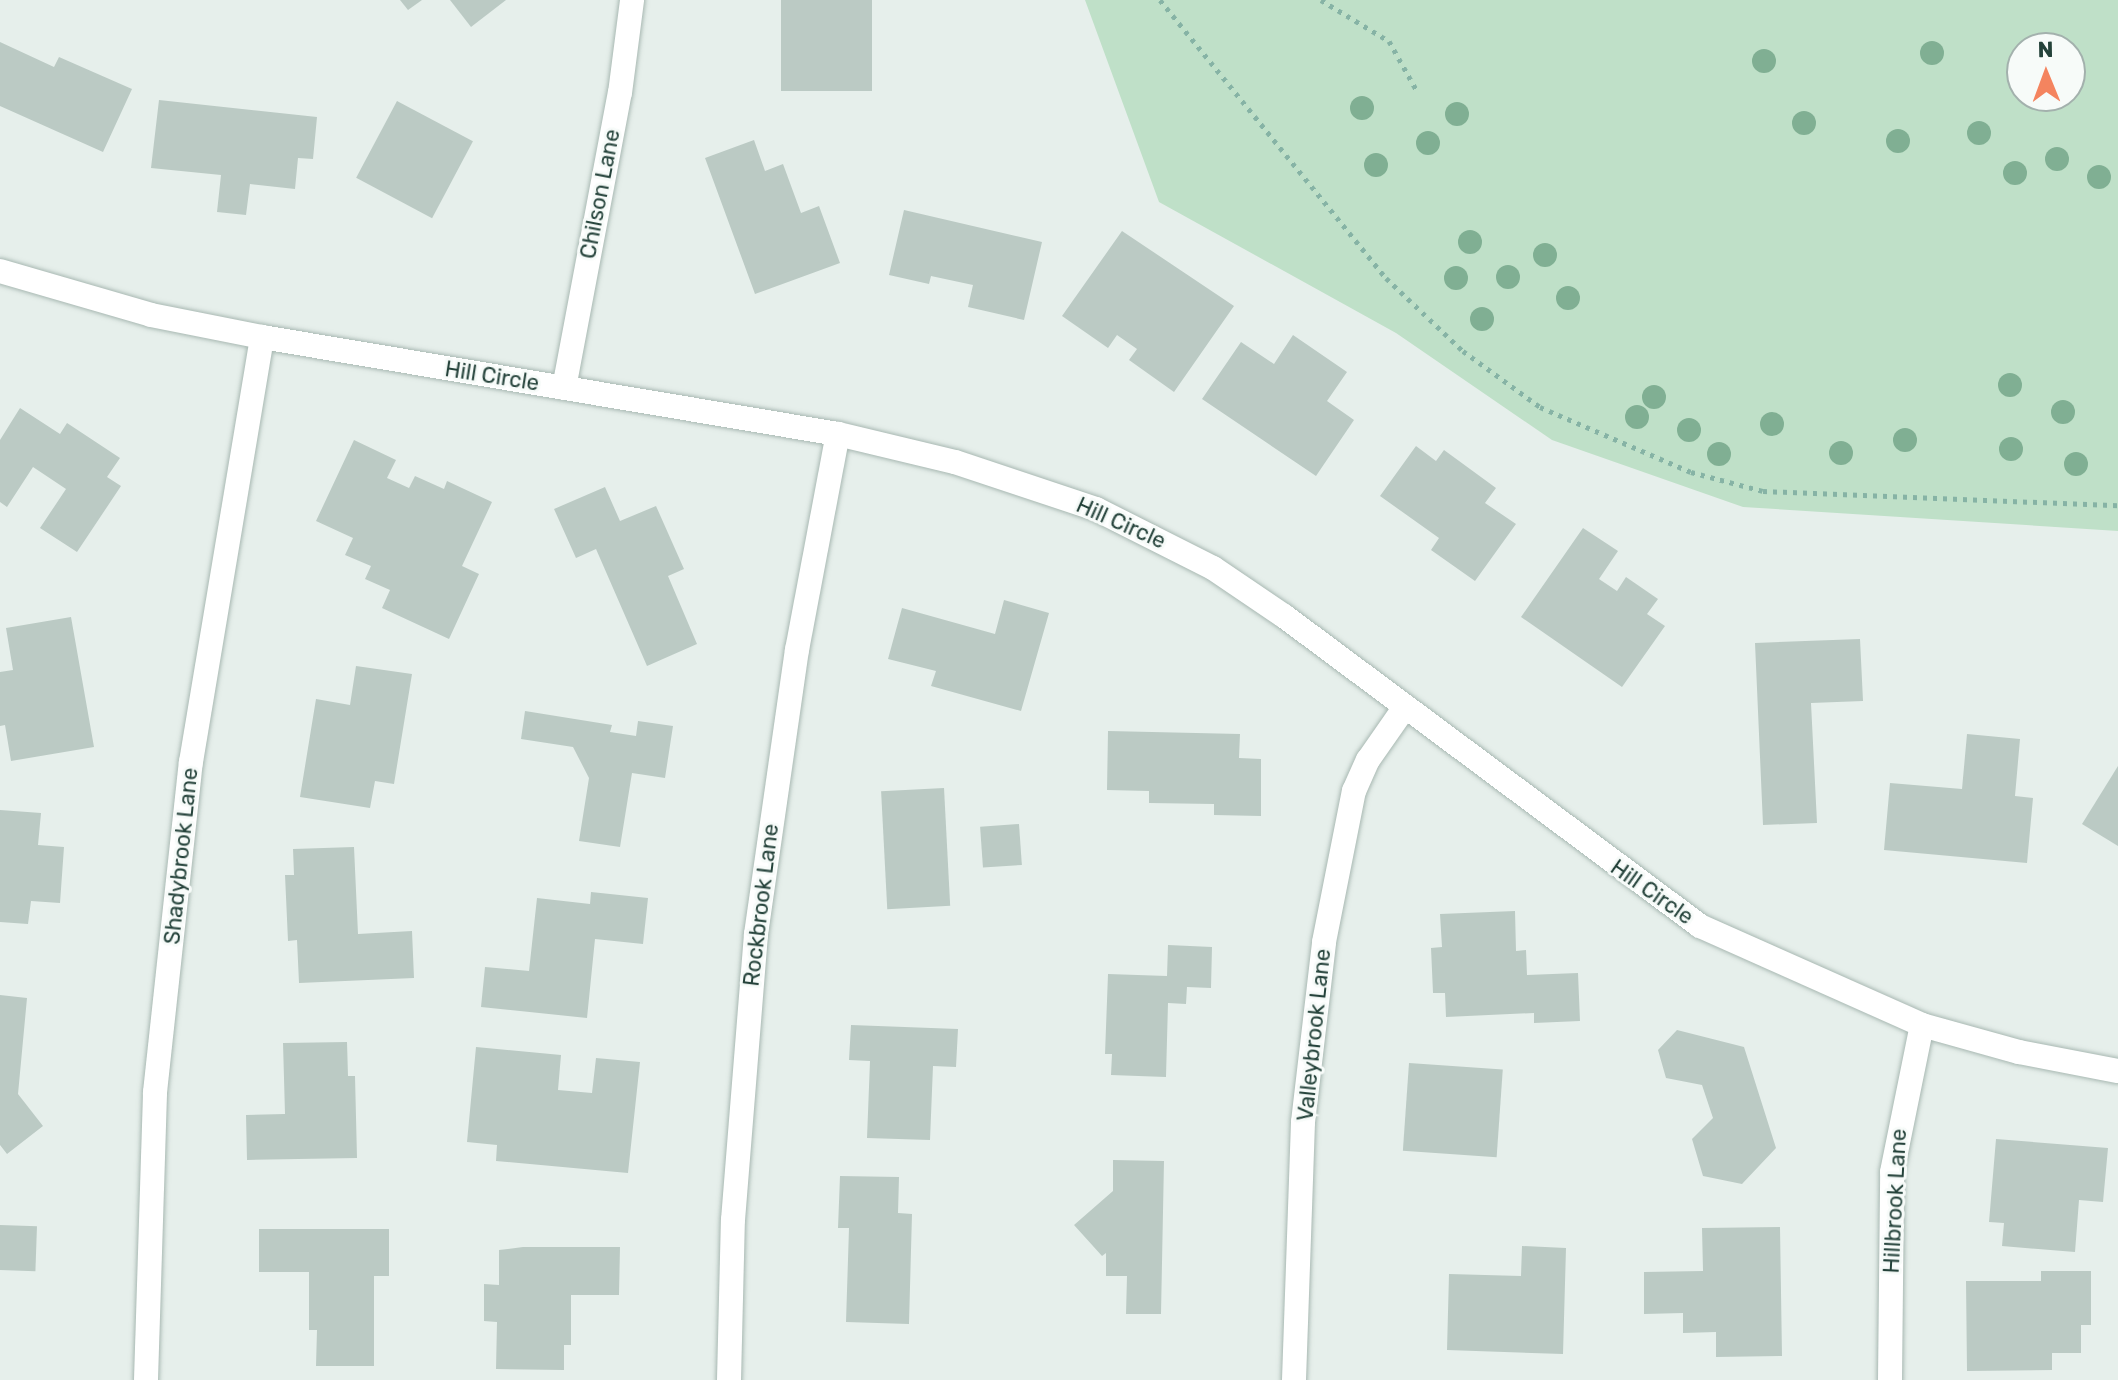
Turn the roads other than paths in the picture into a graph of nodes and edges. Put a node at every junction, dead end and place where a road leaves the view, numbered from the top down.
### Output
1 (632, 0) edge
2 (0, 271) edge
3 (262, 337) junction
4 (564, 388) junction
5 (838, 434) junction
6 (1405, 707) junction
7 (1922, 1025) junction
8 (2118, 1071) edge
9 (146, 1380) edge
10 (729, 1380) edge
11 (1294, 1380) edge
12 (1890, 1380) edge

1 - 4 street, Chilson Lane
2 - 3 street, Hill Circle
3 - 4 street, Hill Circle
3 - 9 street, Shadybrook Lane
4 - 5 street, Hill Circle
5 - 6 street, Hill Circle
5 - 10 street, Rockbrook Lane
6 - 7 street, Hill Circle
6 - 11 street, Valleybrook Lane
7 - 8 street, Hill Circle
7 - 12 street, Hillbrook Lane

